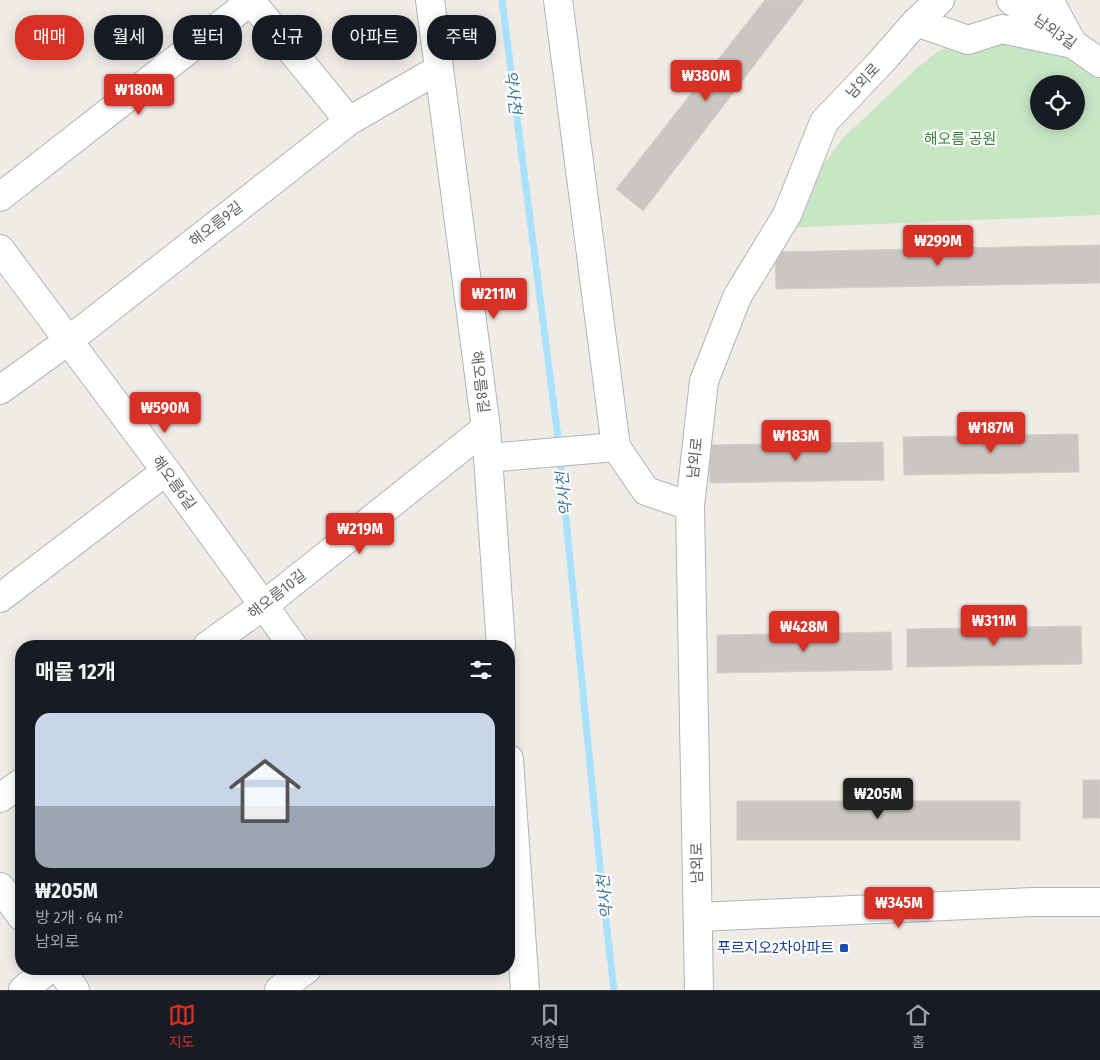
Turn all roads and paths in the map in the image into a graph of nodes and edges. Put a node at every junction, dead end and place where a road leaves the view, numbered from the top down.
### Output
1 (251, 0) edge
2 (430, 0) edge
3 (558, 0) edge
4 (940, 0) edge
5 (1011, 0) edge
6 (1049, 0) edge
7 (916, 22) junction
8 (1073, 44) junction
9 (1100, 63) edge
10 (439, 69) junction
11 (349, 120) junction
12 (0, 197) edge
13 (0, 249) edge
14 (68, 341) junction
15 (0, 390) edge
16 (486, 428) junction
17 (616, 447) junction
18 (488, 458) junction
19 (166, 471) junction
20 (690, 506) junction
21 (0, 598) edge
22 (263, 606) junction
23 (215, 640) edge
24 (288, 640) edge
25 (500, 640) edge
26 (15, 787) edge
27 (0, 798) edge
28 (0, 887) edge
29 (1100, 902) edge
30 (15, 908) edge
31 (698, 917) junction
32 (515, 921) edge
33 (516, 948) edge
34 (42, 975) edge
35 (64, 975) edge
36 (299, 975) edge
37 (23, 990) edge
38 (75, 990) edge
39 (278, 990) edge
40 (524, 990) edge
41 (699, 990) edge

1 - 11 street
1 - 12 street
2 - 10 street, 해오름8길
3 - 17 street
4 - 7 street, 남외로
5 - 8 street, 남외3길
6 - 8 street
7 - 8 street
7 - 20 street, 남외로
8 - 9 street, 남외3길
10 - 11 street, 해오름9길
10 - 16 street, 해오름8길
11 - 14 street, 해오름9길
13 - 14 street, 해오름6길
14 - 15 street, 해오름9길
14 - 19 street, 해오름6길
16 - 18 street, 해오름8길
16 - 22 street, 해오름10길
17 - 18 street
17 - 20 street
18 - 25 street, 해오름8길
19 - 21 street
19 - 22 street, 해오름6길
20 - 31 street, 남외로
22 - 23 street, 해오름10길
22 - 24 street, 해오름6길
26 - 27 street
28 - 30 street
29 - 31 street
31 - 41 street, 남외로
32 - 33 street
33 - 40 street
34 - 37 street
35 - 38 street
36 - 39 street

